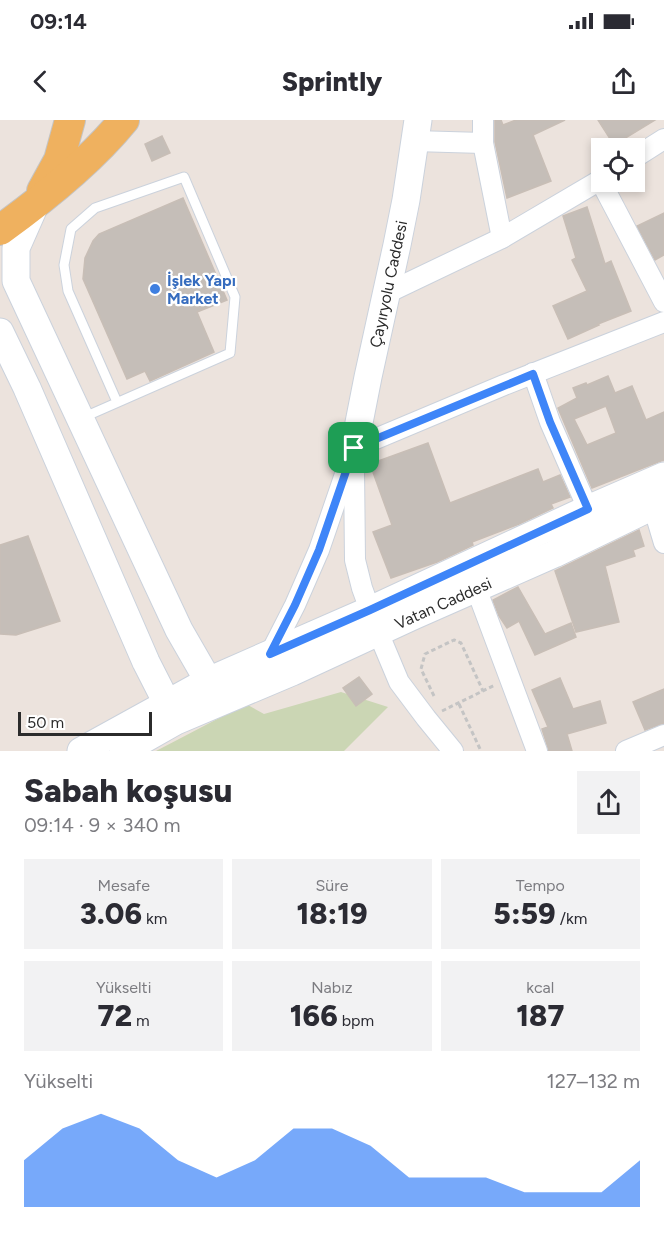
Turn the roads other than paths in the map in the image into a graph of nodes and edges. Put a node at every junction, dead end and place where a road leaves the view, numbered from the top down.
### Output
1 (70, 120) edge
2 (124, 120) edge
3 (483, 120) edge
4 (416, 131) edge
5 (664, 139) edge
6 (483, 143) junction
7 (645, 151) edge
8 (591, 186) edge
9 (607, 192) edge
10 (36, 205) junction
11 (0, 230) edge
12 (502, 238) junction
13 (387, 293) junction
14 (664, 302) edge
15 (664, 322) edge
16 (0, 332) edge
17 (533, 374) junction
18 (117, 402) junction
19 (80, 419) junction
20 (354, 448) junction
21 (664, 476) edge
22 (658, 504) edge
23 (588, 509) junction
24 (664, 543) edge
25 (476, 588) junction
26 (374, 621) junction
27 (270, 654) junction
28 (214, 692) junction
29 (172, 712) junction
30 (664, 735) edge
31 (81, 751) edge
32 (123, 751) edge
33 (453, 751) edge
34 (537, 751) edge
35 (626, 751) edge

1 - 10 main road
2 - 10 main road
3 - 6 street
4 - 6 street
4 - 13 main road, Çayıryolu Caddesi
5 - 7 street
6 - 12 street
8 - 12 street
9 - 14 street
10 - 11 main road
10 - 19 main road
12 - 13 street
13 - 20 main road, Çayıryolu Caddesi
15 - 17 street
16 - 29 main road
17 - 20 street
17 - 23 street
18 - 18 lane
18 - 19 lane
19 - 28 main road
20 - 26 street
20 - 27 street
21 - 23 main road, Vatan Caddesi
22 - 24 street
22 - 25 main road, Vatan Caddesi
23 - 26 main road, Vatan Caddesi
25 - 26 main road, Vatan Caddesi
25 - 34 street
26 - 27 main road, Vatan Caddesi
26 - 28 main road, Vatan Caddesi
26 - 33 street
27 - 28 main road, Vatan Caddesi
28 - 29 main road
29 - 31 main road
29 - 32 main road
30 - 35 street

